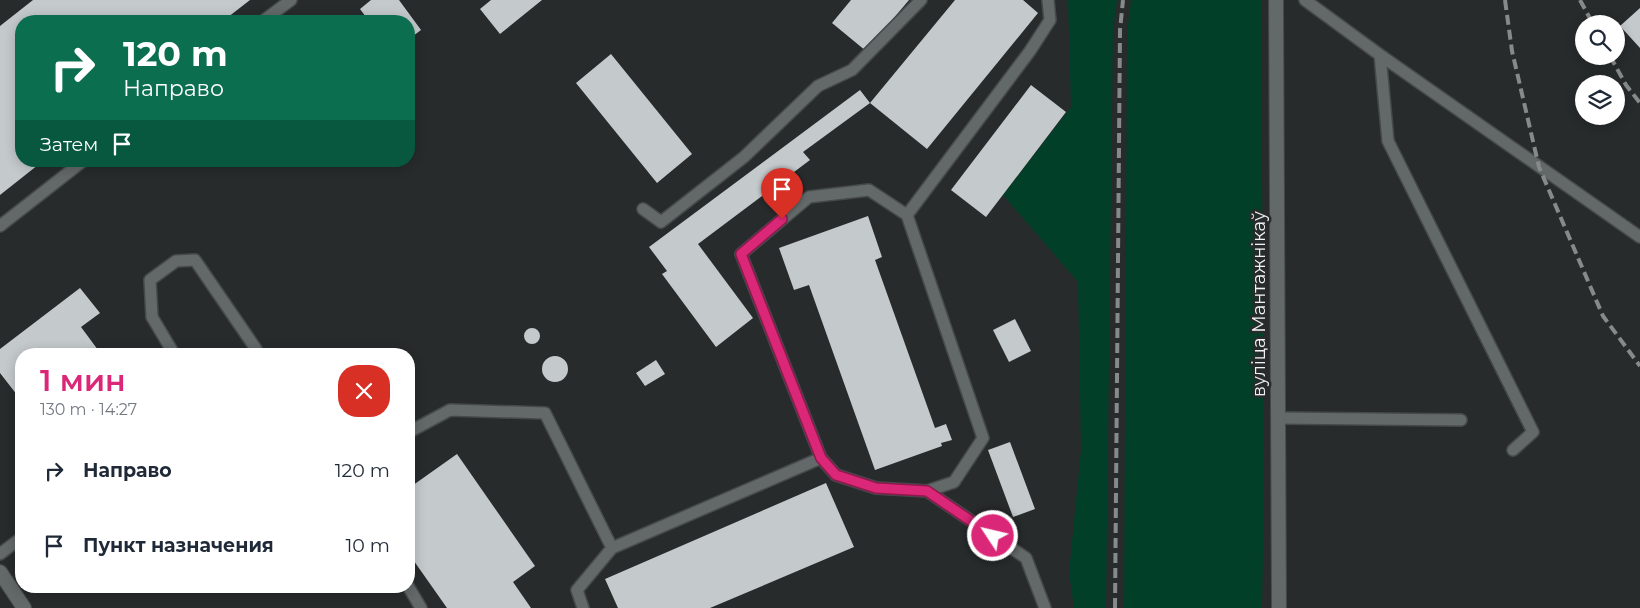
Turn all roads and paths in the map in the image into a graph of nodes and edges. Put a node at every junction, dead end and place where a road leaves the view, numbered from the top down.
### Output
1 (291, 0) edge
2 (921, 0) edge
3 (1048, 0) edge
4 (1276, 0) edge
5 (1304, 0) edge
6 (271, 15) edge
7 (1380, 55) junction
8 (75, 167) edge
9 (643, 209) dead end
10 (907, 215) junction
11 (0, 226) edge
12 (1640, 237) edge
13 (170, 348) edge
14 (255, 348) edge
15 (1279, 418) junction
16 (1460, 420) dead end
17 (415, 429) edge
18 (1513, 450) dead end
19 (821, 458) junction
20 (927, 491) junction
21 (15, 543) edge
22 (612, 548) junction
23 (0, 554) edge
24 (0, 572) edge
25 (412, 593) edge
26 (24, 608) edge
27 (421, 608) edge
28 (583, 608) edge
29 (1045, 608) edge
30 (1279, 608) edge

1 - 6 lane
2 - 9 lane
3 - 10 lane
4 - 15 main road, вуліца Мантажнікаў
5 - 7 lane
7 - 12 lane
7 - 18 lane
8 - 11 lane
10 - 19 lane
10 - 20 lane
13 - 14 lane
15 - 16 lane
15 - 30 main road, вуліца Мантажнікаў
17 - 22 lane
19 - 20 lane
19 - 22 lane
20 - 29 lane
21 - 23 lane
22 - 28 lane
24 - 26 main road
25 - 27 lane

